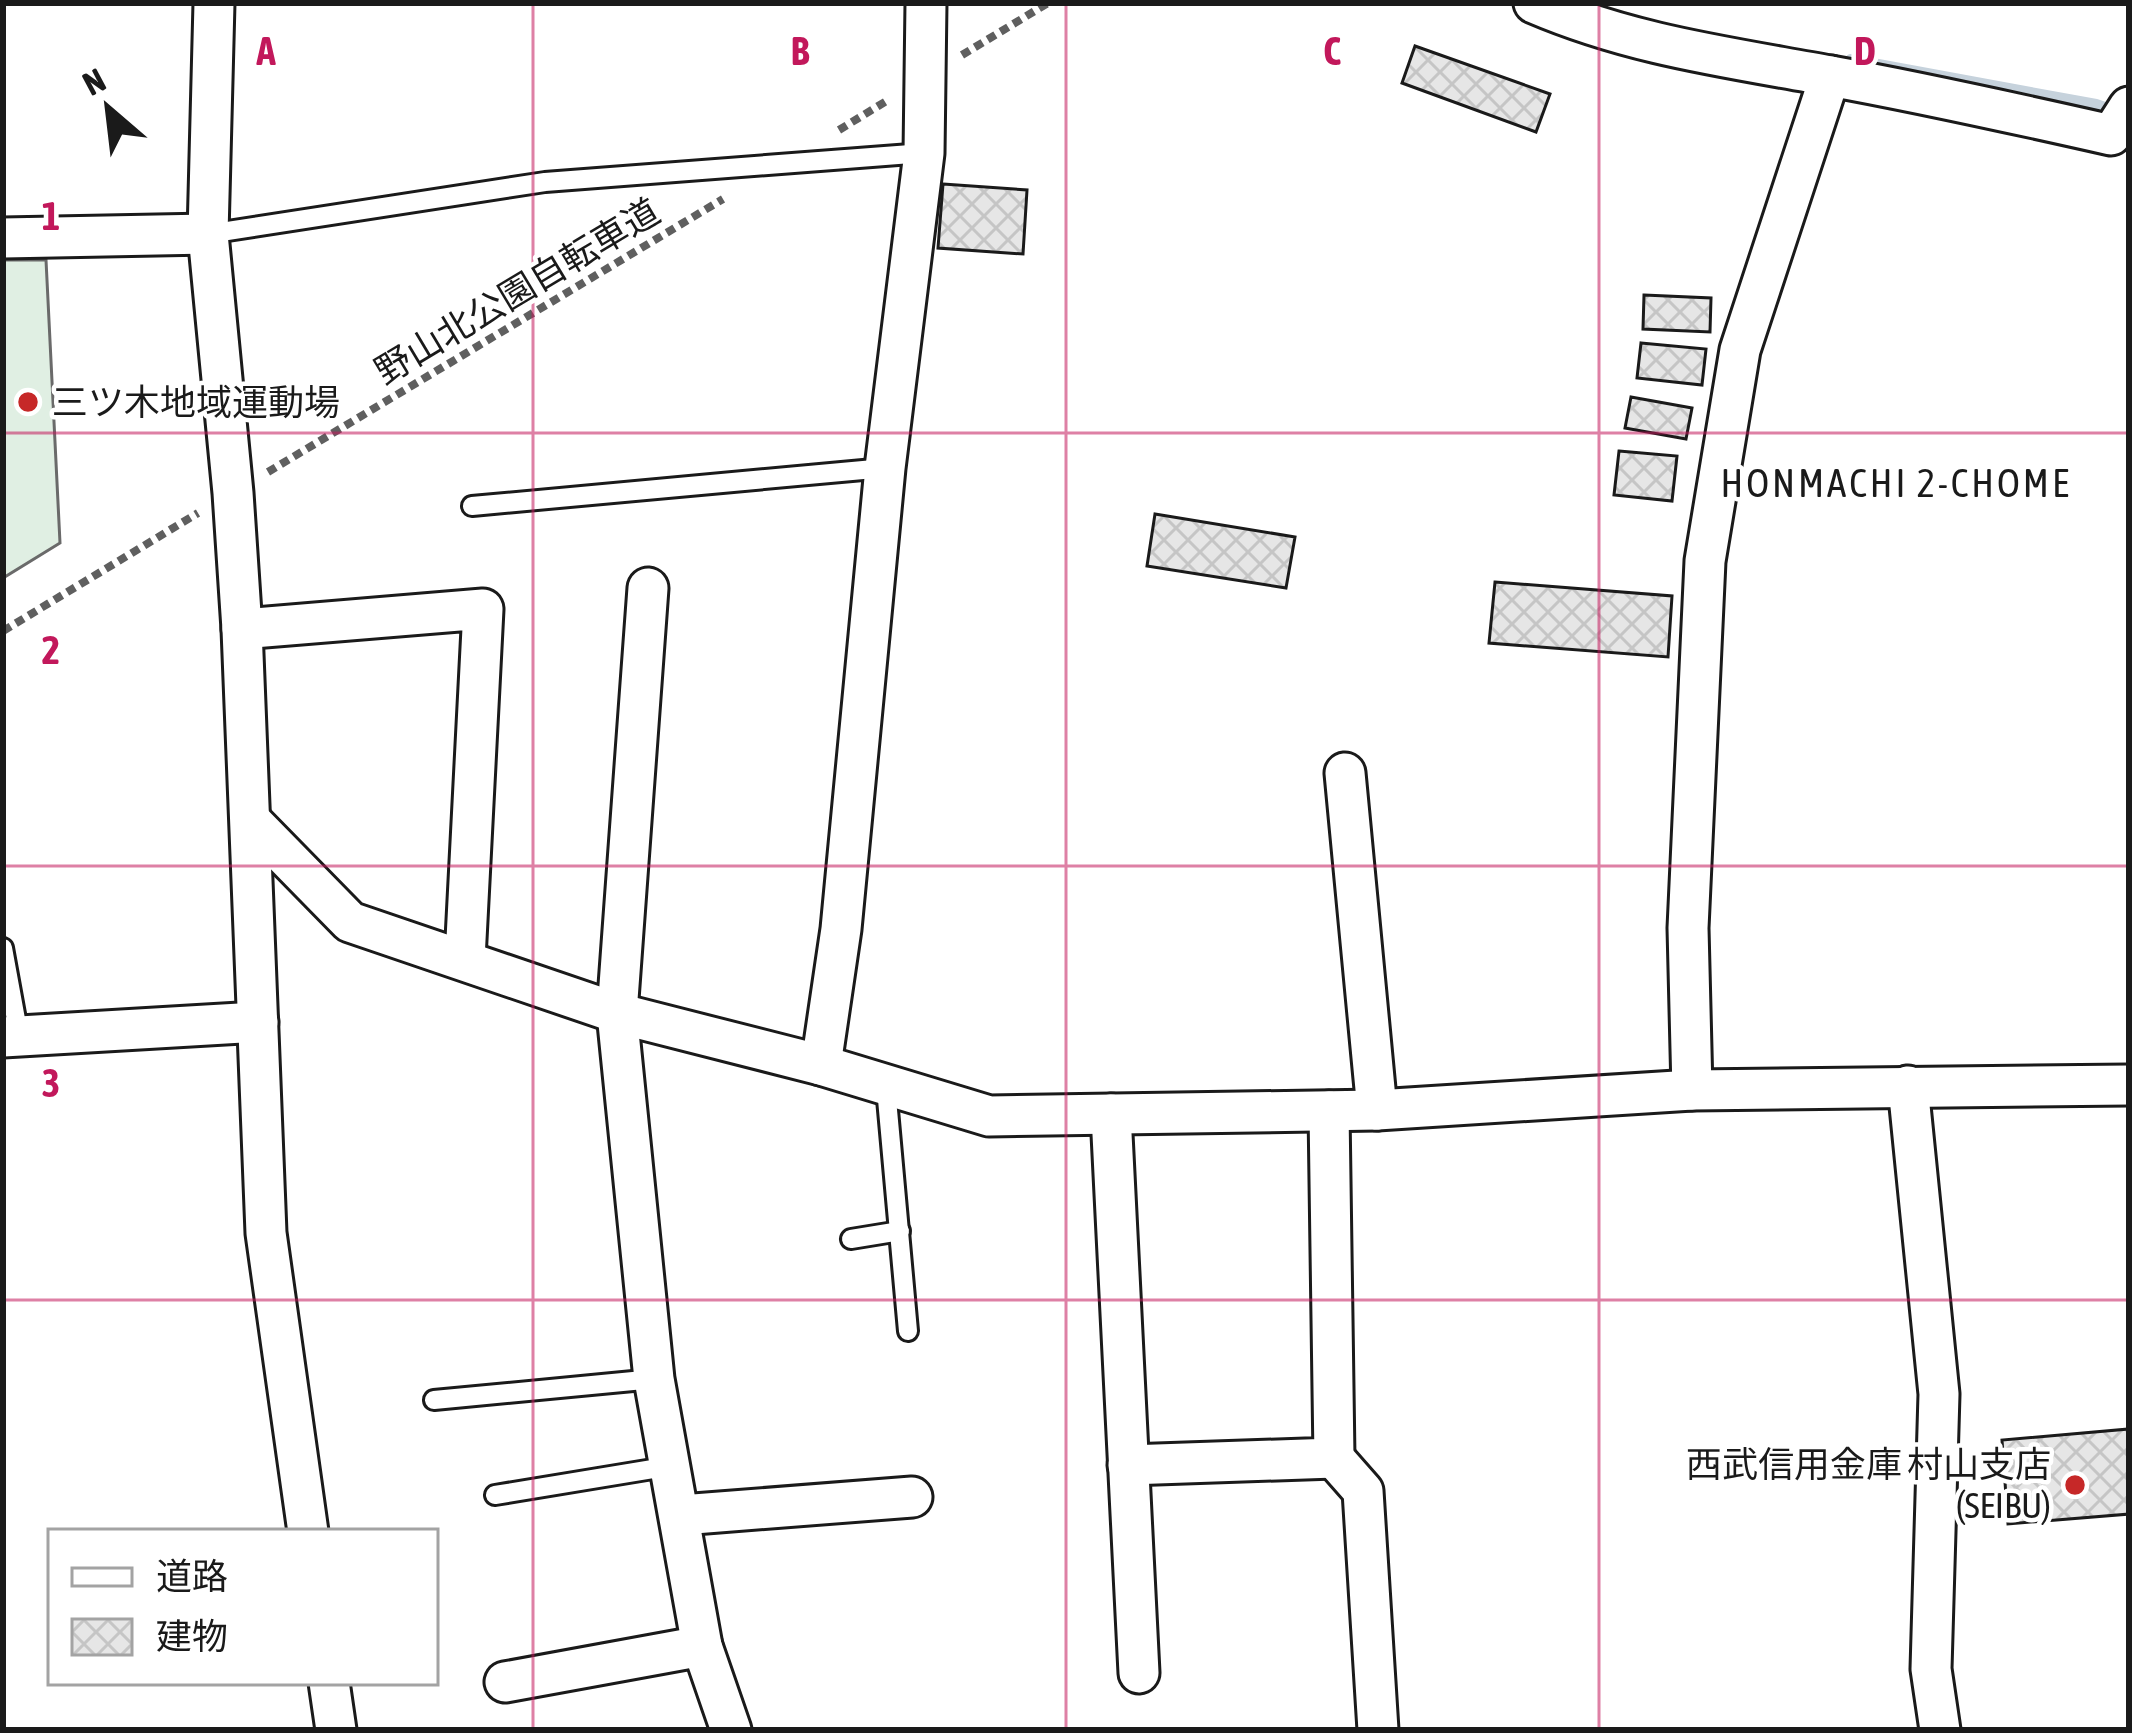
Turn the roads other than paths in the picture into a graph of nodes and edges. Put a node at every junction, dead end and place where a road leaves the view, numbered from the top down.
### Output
1 (214, 3) edge
2 (926, 3) edge
3 (1534, 3) edge
4 (1829, 76) junction
5 (2120, 121) edge
6 (924, 153) junction
7 (208, 234) junction
8 (3, 238) edge
9 (885, 469) junction
10 (472, 506) dead end
11 (648, 588) dead end
12 (242, 629) junction
13 (1345, 773) dead end
14 (252, 821) junction
15 (3, 948) edge
16 (465, 959) junction
17 (617, 1013) junction
18 (258, 1022) junction
19 (11, 1036) edge
20 (821, 1065) junction
21 (2129, 1085) edge
22 (1908, 1086) junction
23 (886, 1088) junction
24 (1692, 1090) junction
25 (1377, 1110) junction
26 (1328, 1111) junction
27 (1111, 1114) junction
28 (900, 1231) junction
29 (851, 1239) dead end
30 (908, 1331) dead end
31 (655, 1379) junction
32 (434, 1400) dead end
33 (1334, 1458) junction
34 (1128, 1465) junction
35 (671, 1466) junction
36 (495, 1495) dead end
37 (912, 1497) dead end
38 (681, 1515) junction
39 (308, 1529) edge
40 (703, 1646) junction
41 (1139, 1673) dead end
42 (505, 1682) dead end
43 (329, 1685) edge
44 (336, 1730) edge
45 (731, 1730) edge
46 (1378, 1730) edge
47 (1940, 1730) edge

1 - 7 street
2 - 6 street
3 - 4 street
4 - 5 street
4 - 24 street
6 - 7 lane
6 - 9 street
7 - 8 street
7 - 12 street
9 - 10 lane
9 - 20 street
11 - 17 street
12 - 14 street
12 - 16 street
13 - 25 street
14 - 16 street
14 - 18 street
15 - 19 lane
16 - 17 street
17 - 20 street
17 - 31 street
18 - 19 street
18 - 39 street
20 - 23 street
21 - 22 street
22 - 24 street
22 - 47 street
23 - 27 street
23 - 28 lane
24 - 25 street
25 - 26 street
26 - 27 street
26 - 33 street
27 - 34 street
28 - 29 lane
28 - 30 lane
31 - 32 lane
31 - 35 street
33 - 34 street
33 - 46 street
34 - 41 street
35 - 36 lane
35 - 38 street
37 - 38 street
38 - 40 street
40 - 42 street
40 - 45 street
43 - 44 street

